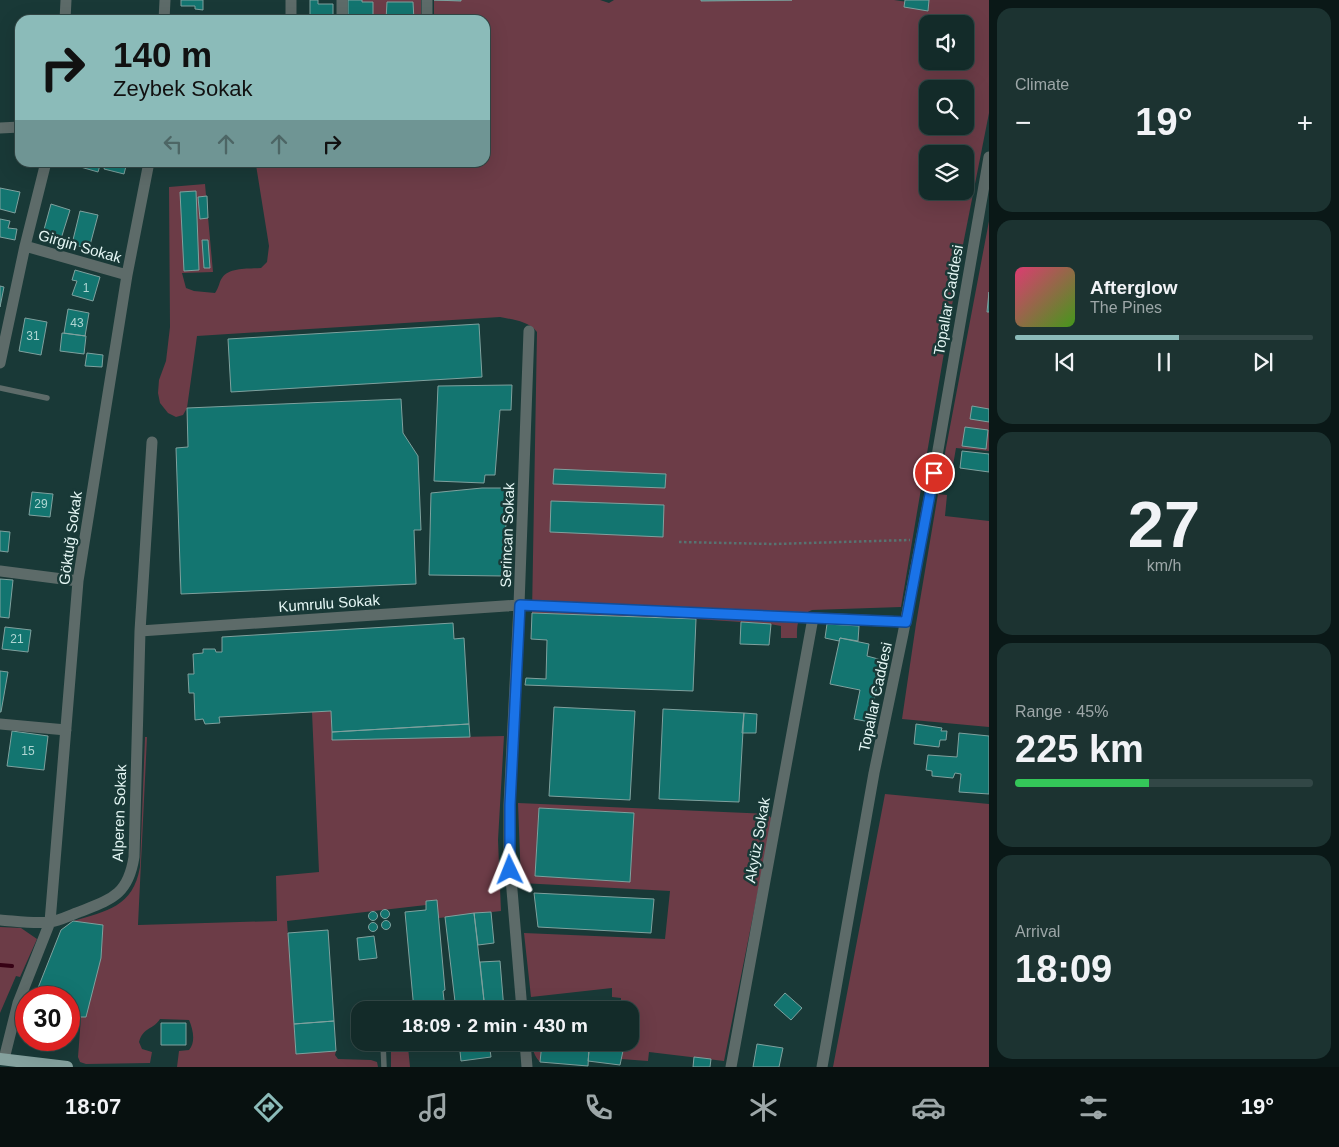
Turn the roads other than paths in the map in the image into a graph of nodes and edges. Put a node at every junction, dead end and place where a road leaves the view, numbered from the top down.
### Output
1 (66, 0) edge
2 (166, 0) edge
3 (291, 0) edge
4 (342, 0) edge
5 (427, 0) edge
6 (65, 15) edge
7 (164, 15) edge
8 (291, 15) edge
9 (342, 15) edge
10 (427, 15) edge
11 (15, 127) edge
12 (0, 128) edge
13 (989, 157) edge
14 (45, 167) edge
15 (148, 167) edge
16 (25, 246) junction
17 (127, 275) junction
18 (529, 331) dead end
19 (2, 345) edge
20 (0, 363) edge
21 (0, 388) edge
22 (47, 398) dead end
23 (152, 442) dead end
24 (0, 571) edge
25 (78, 581) junction
26 (520, 605) junction
27 (813, 618) junction
28 (906, 622) junction
29 (140, 631) junction
30 (0, 724) edge
31 (66, 730) junction
32 (0, 920) edge
33 (50, 922) junction
34 (521, 1001) edge
35 (383, 1051) edge
36 (526, 1051) edge
37 (1, 1062) edge
38 (67, 1067) edge
39 (384, 1067) edge
40 (527, 1067) edge
41 (731, 1067) edge
42 (822, 1067) edge

1 - 6 street
2 - 7 street
3 - 8 street
4 - 9 street
5 - 10 street
11 - 12 street
13 - 28 street, Topallar Caddesi
14 - 16 street
15 - 17 street, Göktuğ Sokak
16 - 17 street, Girgin Sokak
16 - 19 street
17 - 25 street, Göktuğ Sokak
18 - 26 street, Serincan Sokak
19 - 20 street
21 - 22 lane
23 - 29 street, Alperen Sokak
24 - 25 street
25 - 31 street, Göktuğ Sokak
26 - 27 street, Kumrulu Sokak
26 - 29 street, Kumrulu Sokak
26 - 34 street, Serincan Sokak
27 - 28 street, Kumrulu Sokak
27 - 41 street, Akyüz Sokak
28 - 42 street, Topallar Caddesi
29 - 33 street, Alperen Sokak
30 - 31 street
31 - 33 street, Göktuğ Sokak
32 - 33 street
33 - 37 street
35 - 39 lane
36 - 40 street
37 - 38 main road

